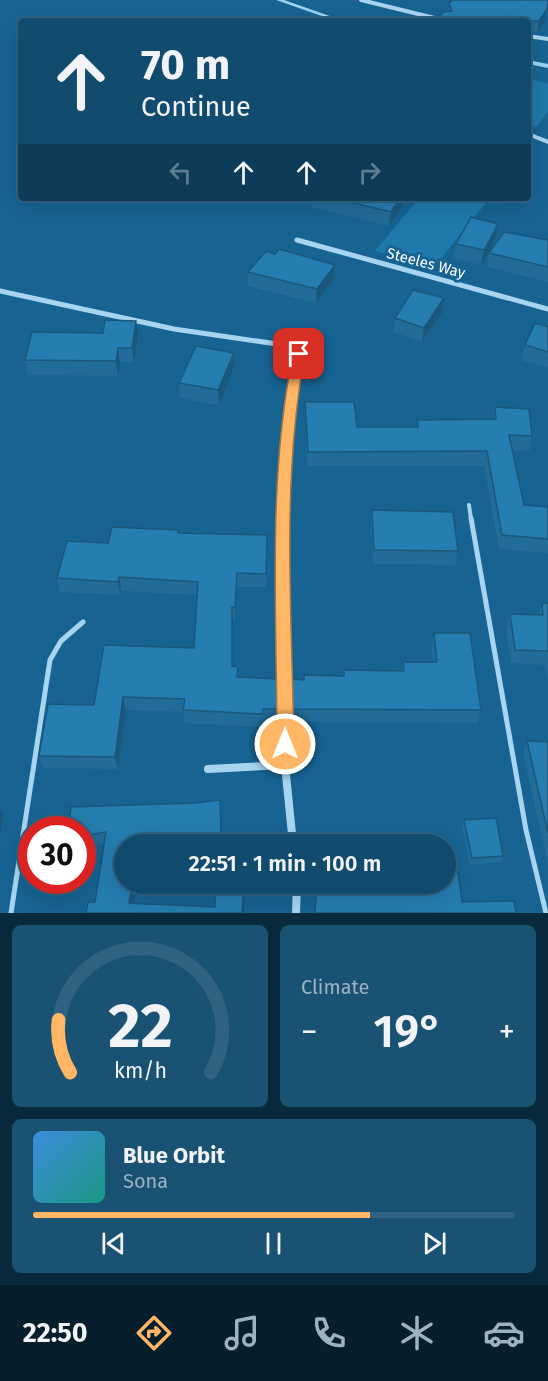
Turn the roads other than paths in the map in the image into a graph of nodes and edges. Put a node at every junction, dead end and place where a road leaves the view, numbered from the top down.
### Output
1 (361, 0) edge
2 (435, 18) edge
3 (531, 36) edge
4 (548, 39) edge
5 (531, 135) edge
6 (548, 142) edge
7 (297, 240) dead end
8 (0, 291) edge
9 (548, 309) edge
10 (469, 505) dead end
11 (83, 622) dead end
12 (285, 765) junction
13 (208, 769) dead end
14 (292, 834) edge
15 (297, 894) edge
16 (11, 913) edge
17 (296, 913) edge
18 (546, 913) edge

1 - 2 street
3 - 4 street
5 - 6 street
7 - 9 street, Steeles Way
8 - 12 street
10 - 18 lane
11 - 16 lane
12 - 13 street
12 - 14 street
15 - 17 street

